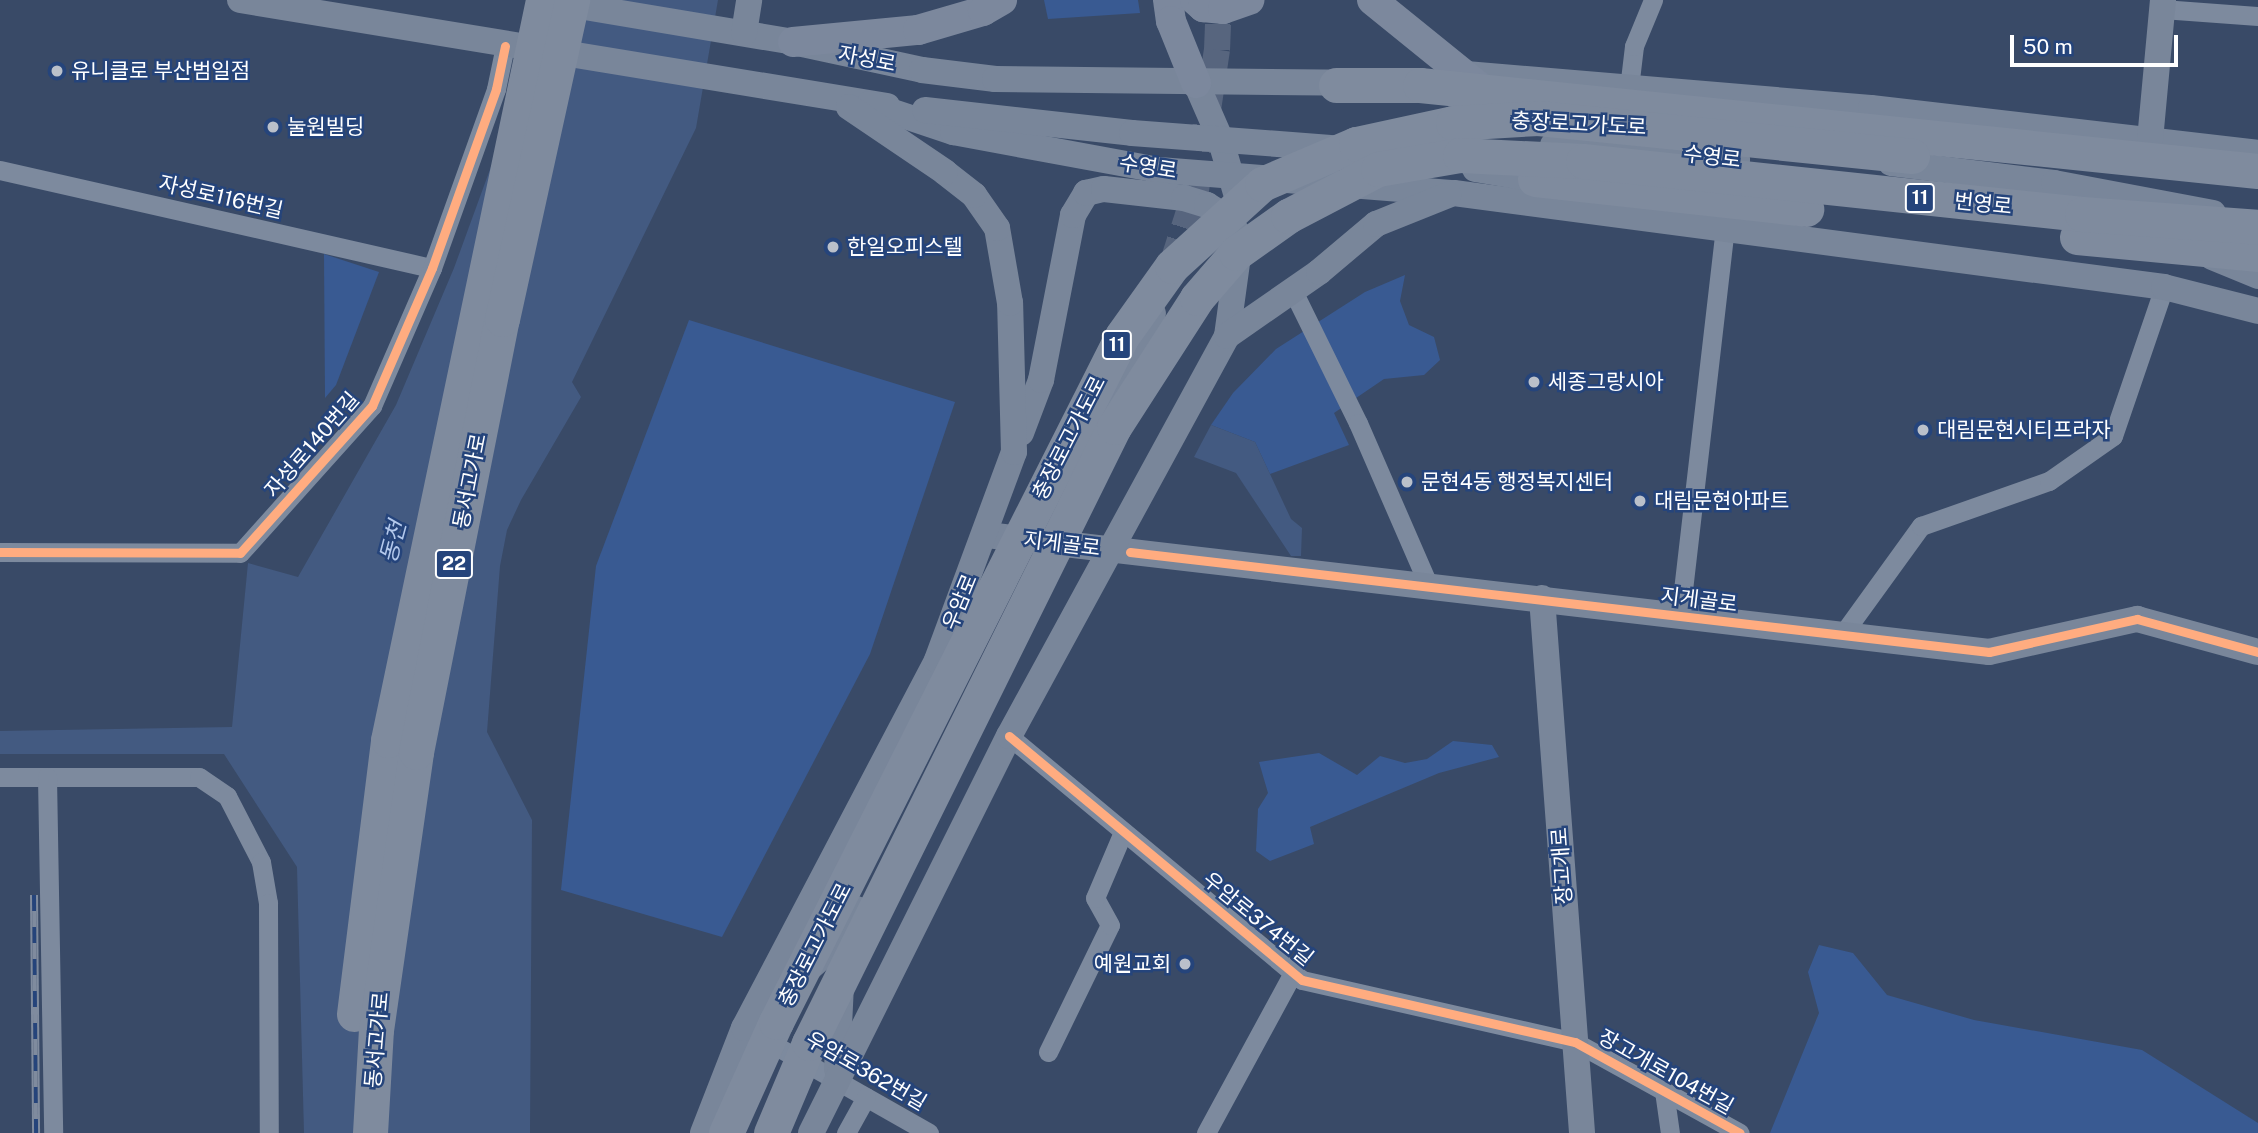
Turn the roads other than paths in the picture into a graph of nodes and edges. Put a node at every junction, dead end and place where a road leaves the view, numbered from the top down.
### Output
1 (240, 0) edge
2 (543, 0) edge
3 (572, 0) edge
4 (749, 0) edge
5 (1002, 0) edge
6 (1168, 0) edge
7 (1195, 0) edge
8 (1249, 0) edge
9 (1373, 0) edge
10 (1653, 0) edge
11 (2163, 4) edge
12 (2258, 16) edge
13 (744, 33) junction
14 (793, 42) junction
15 (515, 47) junction
16 (1196, 83) junction
17 (1475, 83) junction
18 (1336, 85) junction
19 (1629, 88) junction
20 (839, 100) junction
21 (869, 104) junction
22 (1220, 138) junction
23 (2150, 139) junction
24 (1345, 149) junction
25 (2258, 153) edge
26 (1912, 156) joint
27 (1583, 161) joint
28 (0, 170) edge
29 (2258, 171) edge
30 (1234, 178) junction
31 (1535, 179) junction
32 (1454, 193) junction
33 (2258, 193) edge
34 (2258, 227) edge
35 (1725, 228) junction
36 (1240, 239) junction
37 (2258, 254) edge
38 (432, 268) junction
39 (2258, 276) edge
40 (2164, 287) junction
41 (1293, 291) junction
42 (1163, 293) tunnel mouth
43 (2258, 311) edge
44 (1227, 336) junction
45 (1014, 452) junction
46 (987, 535) junction
47 (1040, 541) junction
48 (1107, 550) junction
49 (0, 552) edge
50 (1429, 586) junction
51 (1542, 598) junction
52 (1680, 616) junction
53 (1842, 635) junction
54 (2258, 652) edge
55 (1009, 736) junction
56 (47, 777) junction
57 (0, 778) edge
58 (1123, 832) junction
59 (843, 938) junction
60 (1293, 973) junction
61 (744, 1028) junction
62 (1575, 1042) junction
63 (1048, 1052) dead end
64 (837, 1081) junction
65 (1664, 1091) junction
66 (866, 1097) junction
67 (53, 1133) edge
68 (269, 1133) edge
69 (348, 1133) edge
70 (370, 1133) edge
71 (703, 1133) edge
72 (726, 1133) edge
73 (771, 1133) edge
74 (811, 1133) edge
75 (846, 1133) edge
76 (929, 1133) edge
77 (1206, 1133) edge
78 (1582, 1133) edge
79 (1670, 1133) edge
80 (1740, 1133) edge

1 - 15 main road
2 - 13 main road, 자성로
2 - 69 highway, 동서고가로 / 22, bridge
3 - 70 highway, 동서고가로 / 22, bridge
4 - 13 main road
5 - 14 main road
6 - 16 main road
7 - 8 main road
9 - 17 main road
10 - 19 street
11 - 12 street
11 - 23 main road
13 - 14 main road, 자성로
14 - 16 main road, 자성로
15 - 20 main road, bridge
15 - 38 street, 자성로140번길
16 - 18 main road, 자성로
16 - 22 main road
17 - 18 highway
17 - 19 main road
17 - 29 highway
18 - 34 main road, 수영로
19 - 23 main road
20 - 21 main road
20 - 45 main road, 우암로
21 - 22 main road, 자성로
21 - 30 main road, 수영로
22 - 24 main road, 자성로
22 - 30 main road
23 - 25 main road
24 - 31 main road
24 - 39 main road, 수영로
26 - 33 highway, 번영로 / 11
26 - 72 highway, 충장로고가도로 / 11, bridge
27 - 34 highway, 번영로 / 11, bridge
27 - 73 highway, 충장로고가도로 / 11, bridge
28 - 38 street, 자성로116번길
30 - 32 main road, 수영로
30 - 36 main road
31 - 32 main road
31 - 37 highway, bridge
32 - 35 main road, 수영로
32 - 41 main road
35 - 40 main road, 수영로
35 - 52 street, 지게골로
36 - 44 main road
36 - 45 main road
38 - 49 street, 자성로140번길
40 - 43 main road, 수영로
40 - 53 street
41 - 44 main road
41 - 50 street
42 - 47 main road, 우암로
44 - 48 main road
45 - 46 main road, 우암로
46 - 47 main road, 지게골로
46 - 61 main road, 우암로
47 - 48 main road, 지게골로
47 - 59 main road, 우암로
48 - 50 main road, 지게골로
48 - 55 main road
50 - 51 main road, 지게골로
51 - 52 main road, 지게골로
51 - 62 main road, 장고개로
52 - 53 main road, 지게골로
53 - 54 main road, 지게골로
55 - 58 street, 우암로374번길
55 - 64 main road
56 - 57 street
56 - 67 street
56 - 68 street
58 - 60 street, 우암로374번길
58 - 63 street
59 - 61 main road
59 - 64 main road
60 - 62 street, 우암로374번길
60 - 77 street
61 - 64 street, 우암로362번길
61 - 71 main road, 우암로
62 - 65 street, 장고개로104번길
62 - 78 main road, 장고개로
64 - 66 street, 우암로362번길
64 - 74 main road
65 - 79 street, 장고개로104번길
65 - 80 street, 장고개로104번길
66 - 75 street
66 - 76 street, 우암로362번길

